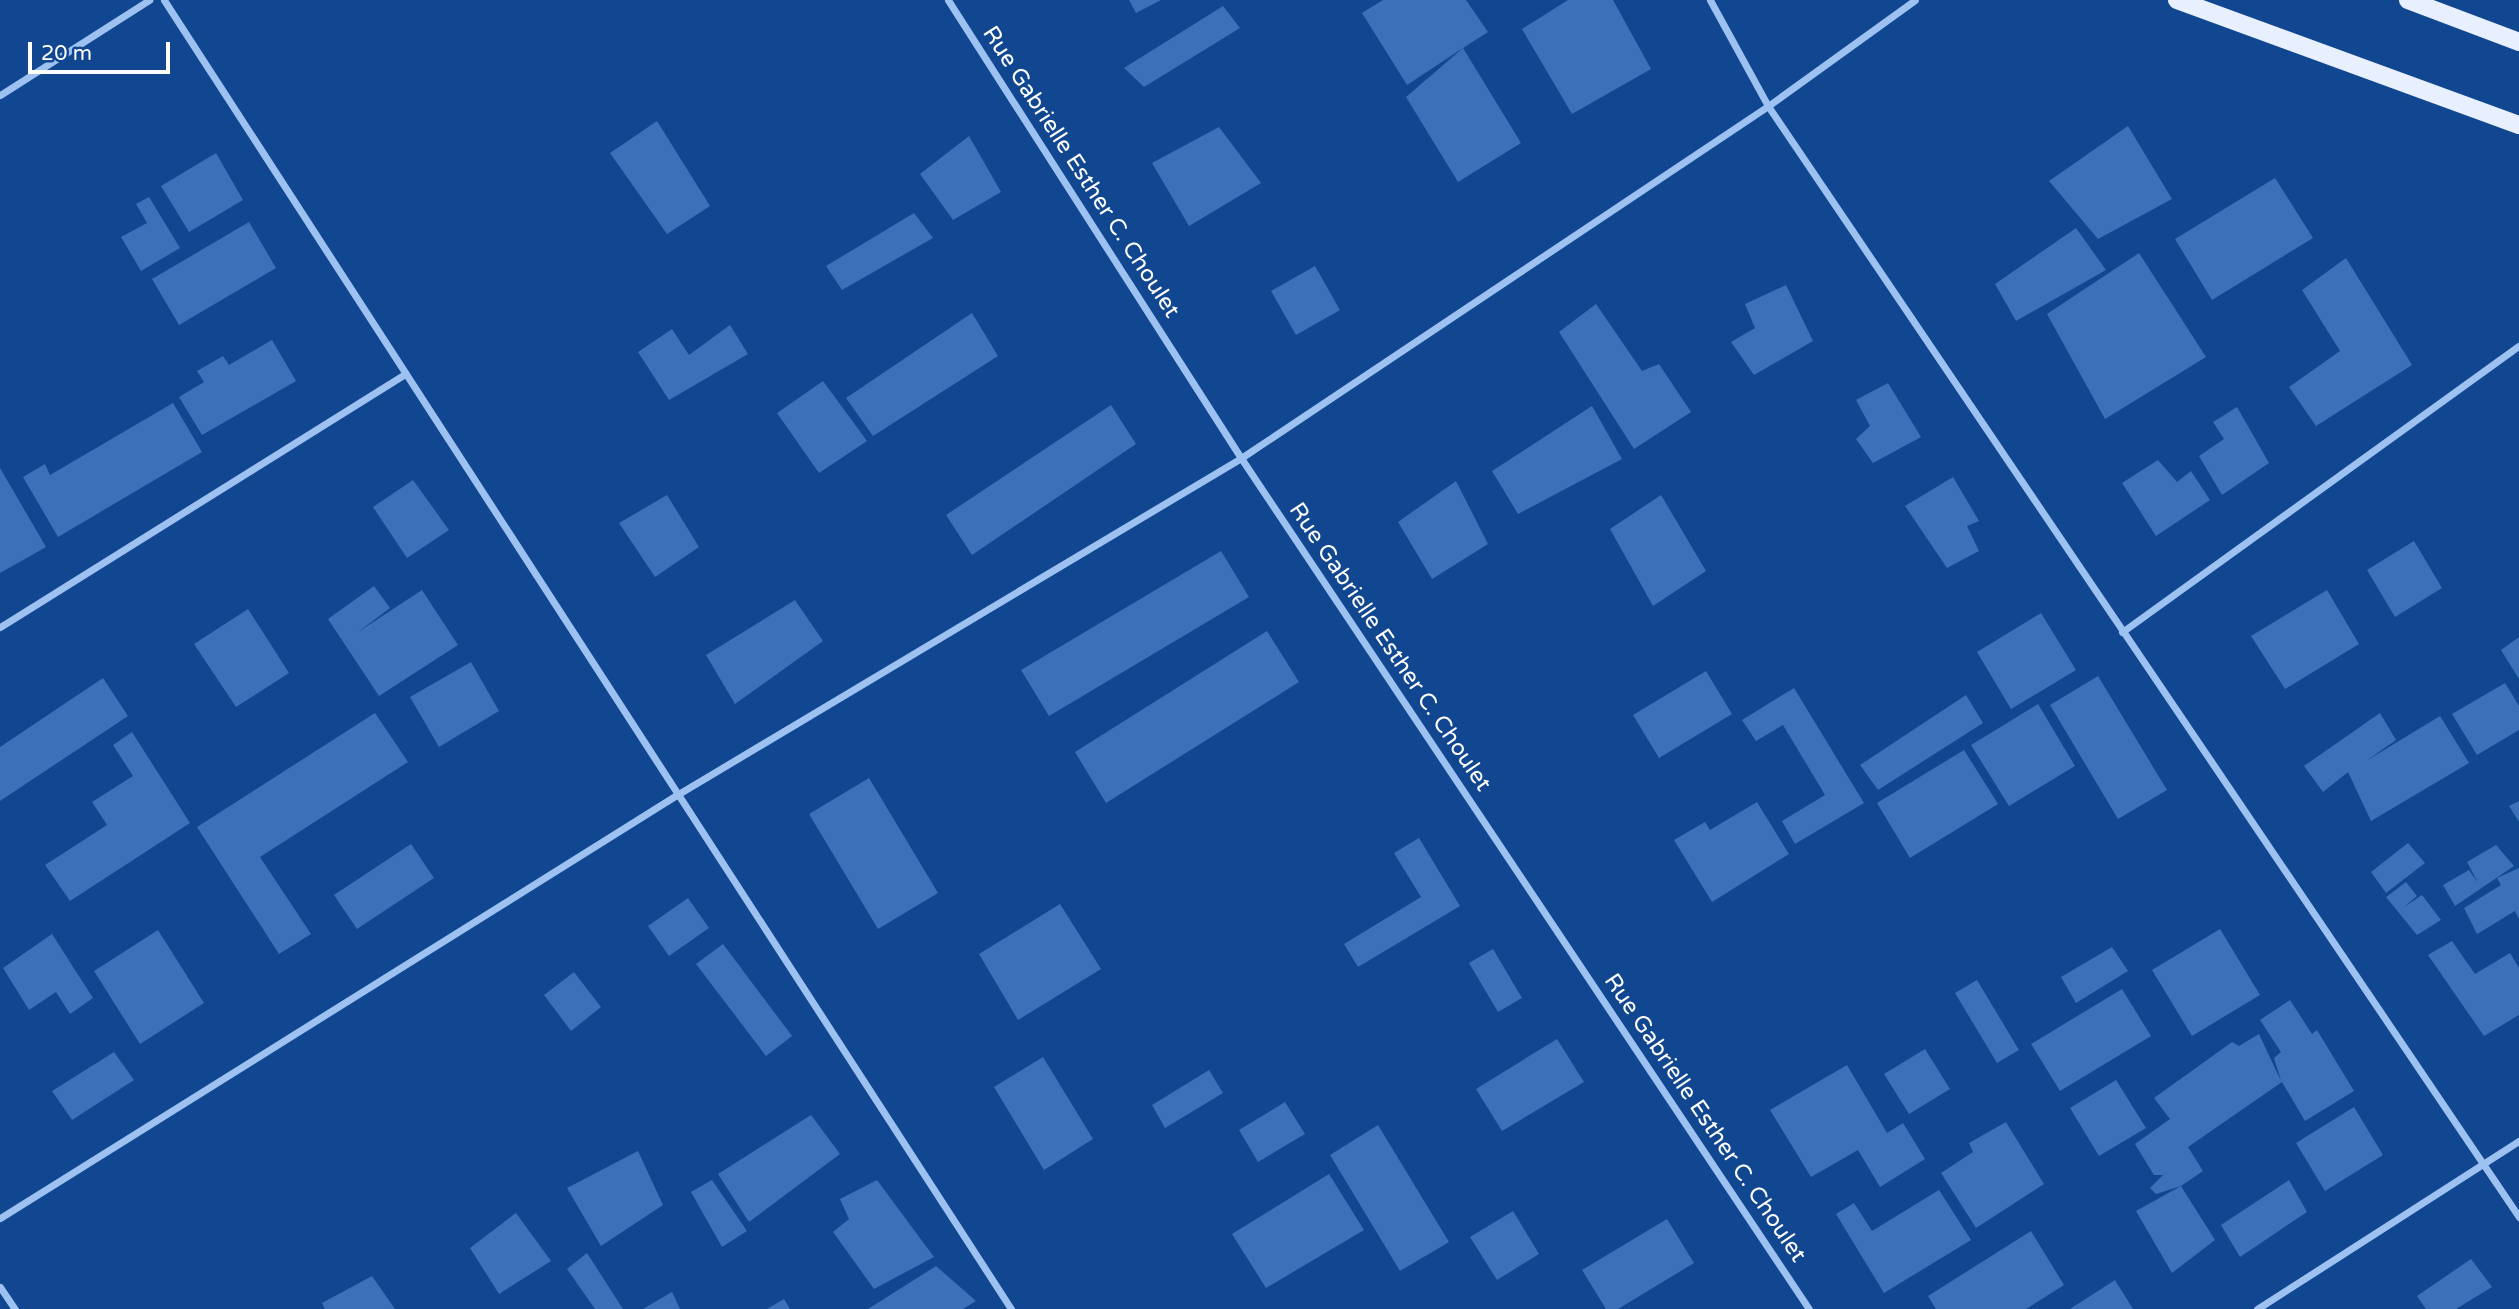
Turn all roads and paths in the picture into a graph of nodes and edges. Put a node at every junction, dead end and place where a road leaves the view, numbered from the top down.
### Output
1 (149, 0) edge
2 (164, 0) edge
3 (948, 0) edge
4 (1710, 0) edge
5 (1915, 0) edge
6 (2177, 0) edge
7 (2408, 0) edge
8 (2519, 42) edge
9 (0, 95) edge
10 (1768, 106) junction
11 (2519, 125) edge
12 (2519, 346) edge
13 (405, 374) junction
14 (1241, 458) junction
15 (0, 627) edge
16 (2122, 632) junction
17 (675, 796) junction
18 (2519, 1141) edge
19 (2485, 1164) junction
20 (2519, 1217) edge
21 (0, 1218) edge
22 (0, 1287) edge
23 (15, 1309) edge
24 (1011, 1309) edge
25 (1808, 1309) edge
26 (2257, 1309) edge

1 - 9 street
2 - 13 street
3 - 14 street, Rue Gabrielle Esther C. Choulet
4 - 10 street
5 - 10 street
6 - 11 main road
7 - 8 main road
10 - 14 street
10 - 16 street
12 - 16 street
13 - 15 street
13 - 17 street
14 - 17 street
14 - 25 street, Rue Gabrielle Esther C. Choulet
16 - 19 street
17 - 21 street
17 - 24 street
18 - 19 street
19 - 20 street
19 - 26 street
22 - 23 street

